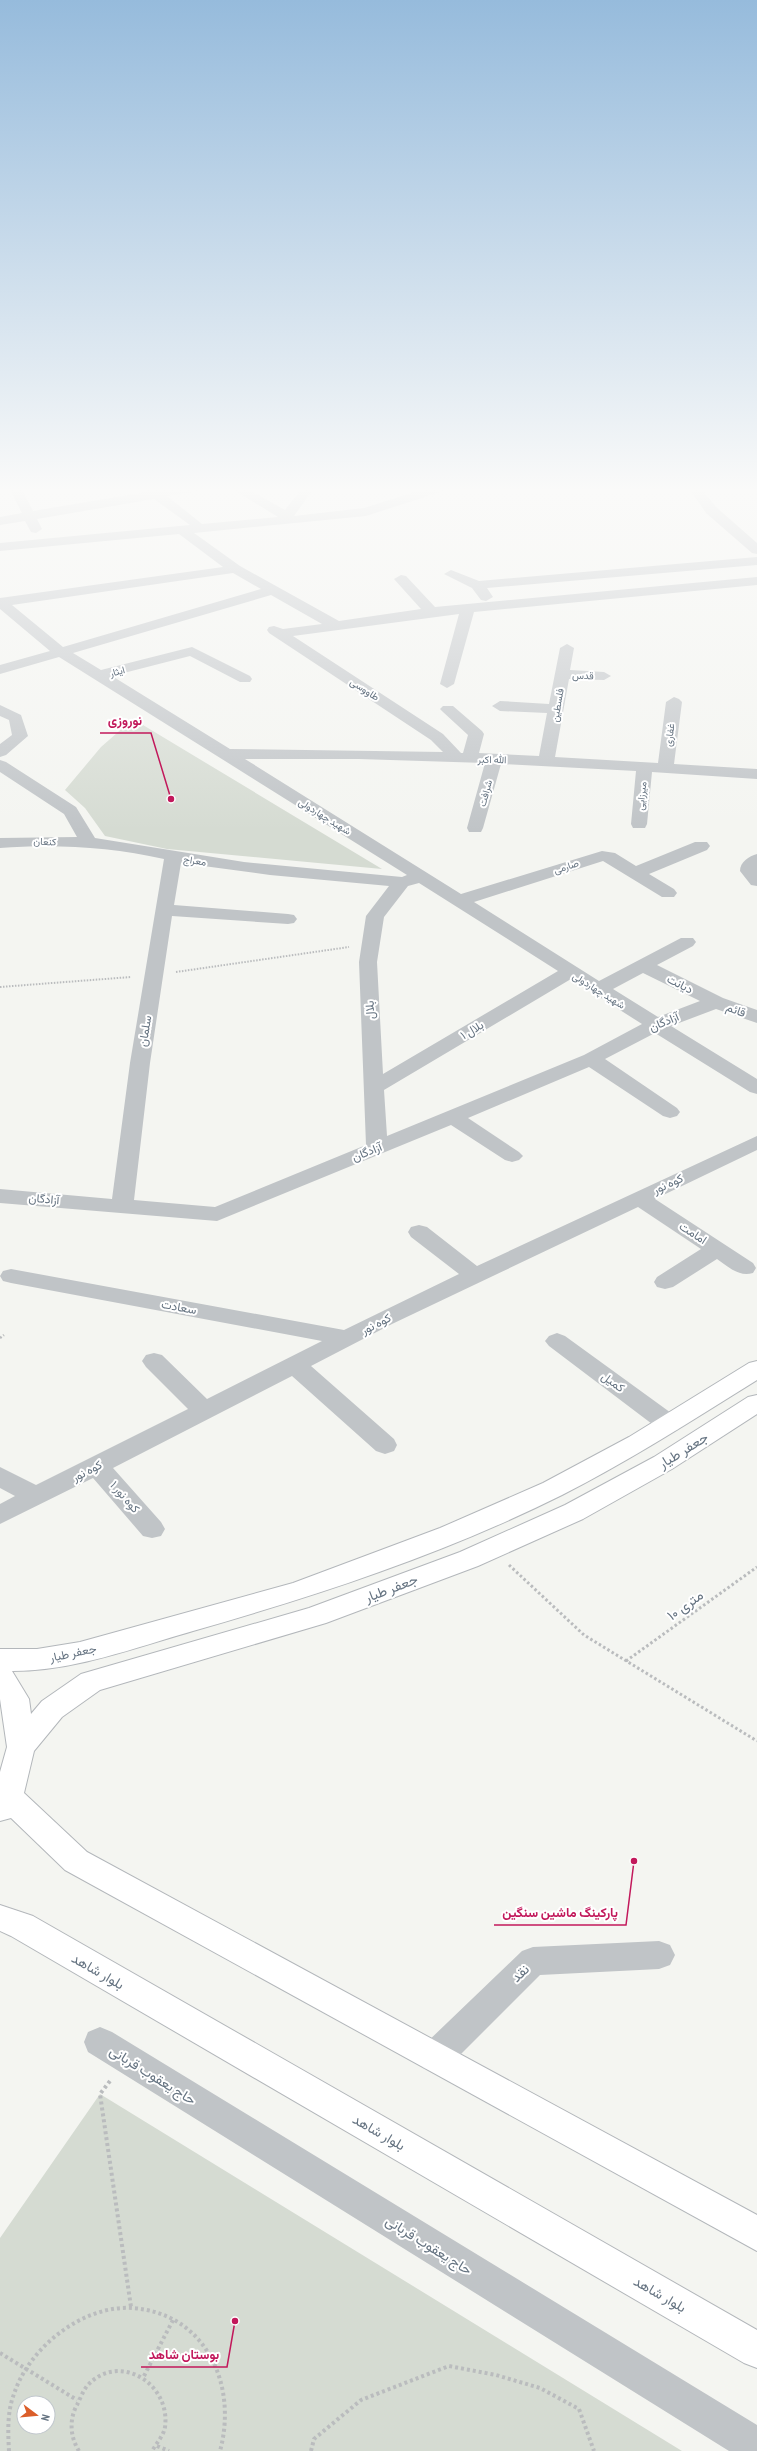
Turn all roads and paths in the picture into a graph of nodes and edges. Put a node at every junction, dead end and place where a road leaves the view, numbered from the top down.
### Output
1 (0, 602) edge
2 (232, 602) edge
3 (296, 602) edge
4 (422, 602) edge
5 (528, 602) edge
6 (468, 608) junction
7 (431, 612) junction
8 (335, 625) junction
9 (567, 648) dead end
10 (62, 653) junction
11 (0, 670) edge
12 (562, 674) junction
13 (100, 675) junction
14 (604, 676) dead end
15 (245, 679) dead end
16 (447, 684) dead end
17 (674, 702) dead end
18 (500, 706) dead end
19 (448, 708) dead end
20 (556, 709) junction
21 (0, 710) edge
22 (0, 752) edge
23 (226, 754) junction
24 (463, 759) junction
25 (494, 759) junction
26 (546, 761) junction
27 (0, 765) edge
28 (644, 767) junction
29 (665, 768) junction
30 (757, 774) edge
31 (638, 824) dead end
32 (475, 828) dead end
33 (0, 844) edge
34 (90, 844) junction
35 (701, 846) dead end
36 (173, 856) junction
37 (757, 859) edge
38 (635, 874) junction
39 (421, 877) junction
40 (757, 880) edge
41 (402, 882) junction
42 (668, 893) dead end
43 (458, 901) junction
44 (164, 910) junction
45 (288, 919) dead end
46 (687, 942) dead end
47 (371, 943) junction
48 (644, 966) junction
49 (570, 972) junction
50 (154, 976) junction
51 (0, 987) edge
52 (598, 989) junction
53 (716, 1002) junction
54 (757, 1018) edge
55 (655, 1025) junction
56 (591, 1059) junction
57 (374, 1088) junction
58 (757, 1088) edge
59 (670, 1112) dead end
60 (453, 1117) junction
61 (757, 1142) edge
62 (377, 1148) junction
63 (512, 1156) dead end
64 (0, 1196) edge
65 (640, 1198) junction
66 (122, 1206) junction
67 (419, 1232) dead end
68 (717, 1249) junction
69 (746, 1268) dead end
70 (11, 1276) dead end
71 (476, 1276) junction
72 (665, 1282) dead end
73 (4, 1335) dead end
74 (0, 1338) edge
75 (348, 1338) junction
76 (557, 1341) dead end
77 (154, 1361) dead end
78 (295, 1364) junction
79 (757, 1369) edge
80 (757, 1403) edge
81 (205, 1411) junction
82 (669, 1424) junction
83 (385, 1445) dead end
84 (97, 1466) junction
85 (0, 1476) edge
86 (36, 1497) junction
87 (0, 1515) edge
88 (152, 1529) dead end
89 (492, 1549) junction
90 (757, 1567) edge
91 (304, 1589) junction
92 (320, 1615) junction
93 (0, 1660) edge
94 (626, 1661) junction
95 (0, 1675) edge
96 (757, 1741) edge
97 (21, 1746) junction
98 (4, 1803) edge
99 (0, 1918) edge
100 (659, 1955) dead end
101 (113, 2050) joint
102 (435, 2057) junction
103 (757, 2234) edge
104 (131, 2307) junction
105 (173, 2320) junction
106 (757, 2350) edge
107 (0, 2353) edge
108 (27, 2369) junction
109 (144, 2376) junction
110 (77, 2400) junction
111 (157, 2446) junction
112 (757, 2447) edge
113 (9, 2451) edge
114 (79, 2451) edge
115 (152, 2451) edge
116 (169, 2451) edge
117 (220, 2451) edge
118 (311, 2451) edge
119 (594, 2451) edge

1 - 10 street, شهید چهاردولی
2 - 10 street
3 - 8 street
4 - 7 street
5 - 6 street
6 - 7 street
6 - 16 street
7 - 8 street
8 - 24 street, طاووسی
9 - 12 street, فلسطین
10 - 11 street
10 - 13 street, شهید چهاردولی
12 - 14 street, قدس
12 - 20 street, فلسطین
13 - 15 street, ایثار
13 - 23 street, شهید چهاردولی
17 - 29 street, غفاری
18 - 20 street
19 - 24 street
20 - 26 street, فلسطین
21 - 22 street
23 - 24 street, الله اکبر
23 - 39 street, شهید چهاردولی
24 - 25 street, الله اکبر
25 - 26 street, الله اکبر
25 - 32 street, شرافت
26 - 28 street, الله اکبر
27 - 34 street
28 - 29 street, الله اکبر
28 - 31 street, میرزایی
29 - 30 street, الله اکبر
33 - 34 street, کنعان
34 - 36 street, معراج
35 - 38 street
36 - 41 street, معراج
36 - 44 street, سلمان
37 - 40 street
38 - 42 street, صارمی
38 - 43 street, صارمی
39 - 41 street, معراج
39 - 43 street, شهید چهاردولی
41 - 47 street, بلال
43 - 49 street, شهید چهاردولی
44 - 45 street
44 - 50 street, سلمان
46 - 48 street
47 - 50 path
47 - 57 street, بلال
48 - 52 street
48 - 53 street, دیانت
49 - 52 street, شهید چهاردولی
49 - 57 street, بلال ۱
50 - 51 path
50 - 66 street, سلمان
52 - 55 street, شهید چهاردولی
53 - 54 street, قائم
53 - 55 street, آزادگان
55 - 56 street, آزادگان
55 - 58 street, شهید چهاردولی
56 - 59 street
56 - 60 street, آزادگان
57 - 62 street, بلال
60 - 62 street, آزادگان
60 - 63 street
61 - 65 street, کوه نور
62 - 66 street, آزادگان
64 - 66 street, آزادگان
65 - 68 street, امامت
65 - 71 street, کوه نور
67 - 71 street
68 - 69 street, امامت
68 - 72 street
70 - 75 street, سعادت
71 - 75 street, کوه نور
73 - 74 path
75 - 78 street, کوه نور
76 - 82 street, کمیل
77 - 81 street
78 - 81 street, کوه نور
78 - 83 street
79 - 82 main road, جعفر طیار
80 - 89 main road, جعفر طیار
81 - 84 street, کوه نور
82 - 91 main road, جعفر طیار
84 - 86 street, کوه نور
84 - 88 street, کوه نور ۱
85 - 86 street
86 - 87 street, کوه نور
89 - 92 main road, جعفر طیار
89 - 94 path
90 - 94 path, ۱۰ متری
91 - 92 main road
91 - 93 main road, جعفر طیار
92 - 97 main road, جعفر طیار
94 - 96 path
95 - 97 main road
97 - 98 main road
98 - 102 main road
99 - 106 main road, بلوار شاهد
100 - 102 street, نقد
101 - 104 path
101 - 112 street, حاج یعقوب قربانی
102 - 103 main road
104 - 105 path
104 - 108 path
105 - 109 path
105 - 117 path
107 - 108 path
108 - 110 path
108 - 113 path
109 - 110 path
109 - 111 path
110 - 114 path
111 - 115 path
111 - 116 path
118 - 119 path

